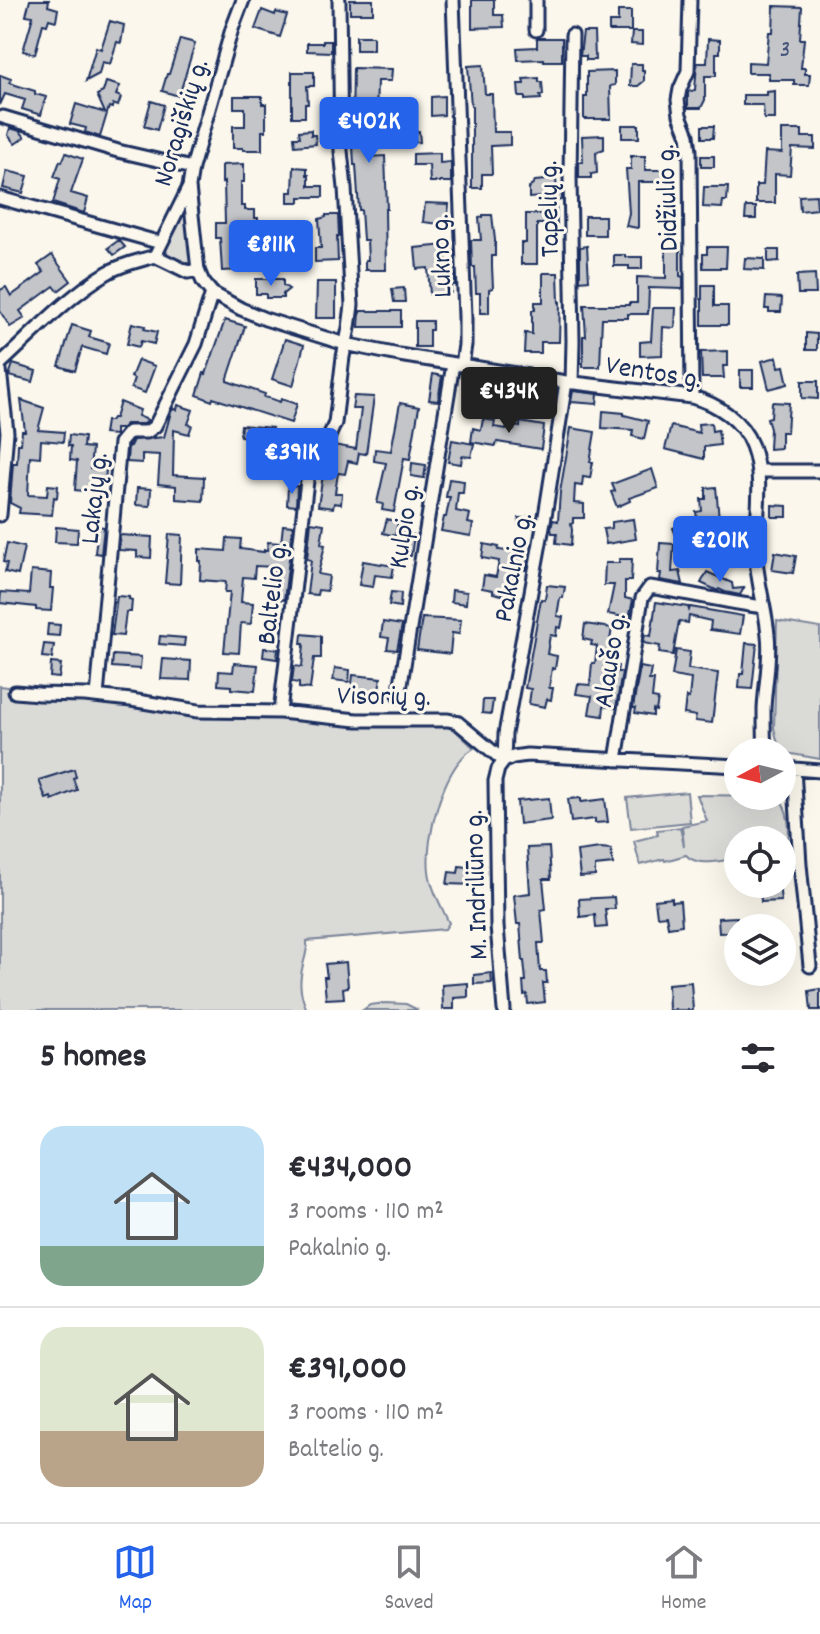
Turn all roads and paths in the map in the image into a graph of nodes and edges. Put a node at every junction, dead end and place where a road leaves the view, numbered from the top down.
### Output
1 (243, 0) edge
2 (339, 0) edge
3 (453, 0) edge
4 (536, 0) edge
5 (690, 0) edge
6 (536, 30) dead end
7 (572, 35) dead end
8 (3, 117) dead end
9 (192, 168) junction
10 (189, 187) junction
11 (0, 198) edge
12 (161, 243) junction
13 (155, 256) junction
14 (198, 270) junction
15 (212, 293) junction
16 (345, 344) junction
17 (0, 364) edge
18 (457, 365) junction
19 (0, 370) edge
20 (569, 382) junction
21 (692, 397) junction
22 (758, 471) junction
23 (820, 471) edge
24 (0, 515) edge
25 (763, 607) junction
26 (15, 692) dead end
27 (97, 696) junction
28 (399, 696) dead end
29 (280, 712) junction
30 (765, 738) edge
31 (616, 760) junction
32 (504, 761) junction
33 (724, 765) edge
34 (796, 769) edge
35 (820, 771) edge
36 (793, 810) edge
37 (810, 966) dead end
38 (504, 1010) edge

1 - 9 street, Noragiškių g.
2 - 16 street, Baltelio g.
3 - 18 street, Lukno g.
4 - 6 street
5 - 21 street, Didžiulio g.
7 - 20 street, Tapelių g.
8 - 9 street
9 - 10 street, Noragiškių g.
10 - 12 street, Noragiškių g.
10 - 14 street
11 - 12 street
12 - 13 street, Noragiškių g.
13 - 14 street
13 - 17 street
14 - 15 street
15 - 16 street, Ventos g.
15 - 27 street, Lakajų g.
16 - 18 street, Ventos g.
16 - 29 street, Baltelio g.
18 - 20 street, Ventos g.
18 - 28 street, Kulpio g.
19 - 24 street
20 - 21 street, Ventos g.
20 - 32 street, Pakalnio g.
21 - 22 street, Ventos g.
22 - 23 street
22 - 25 street, Ventos g.
25 - 30 street, Ventos g.
25 - 31 street, Alaušo g.
26 - 27 street, Visorių g.
27 - 29 street, Visorių g.
29 - 32 street, Visorių g.
31 - 32 street
31 - 33 street
32 - 38 street, M. Indriliūno g.
34 - 35 street
36 - 37 street

